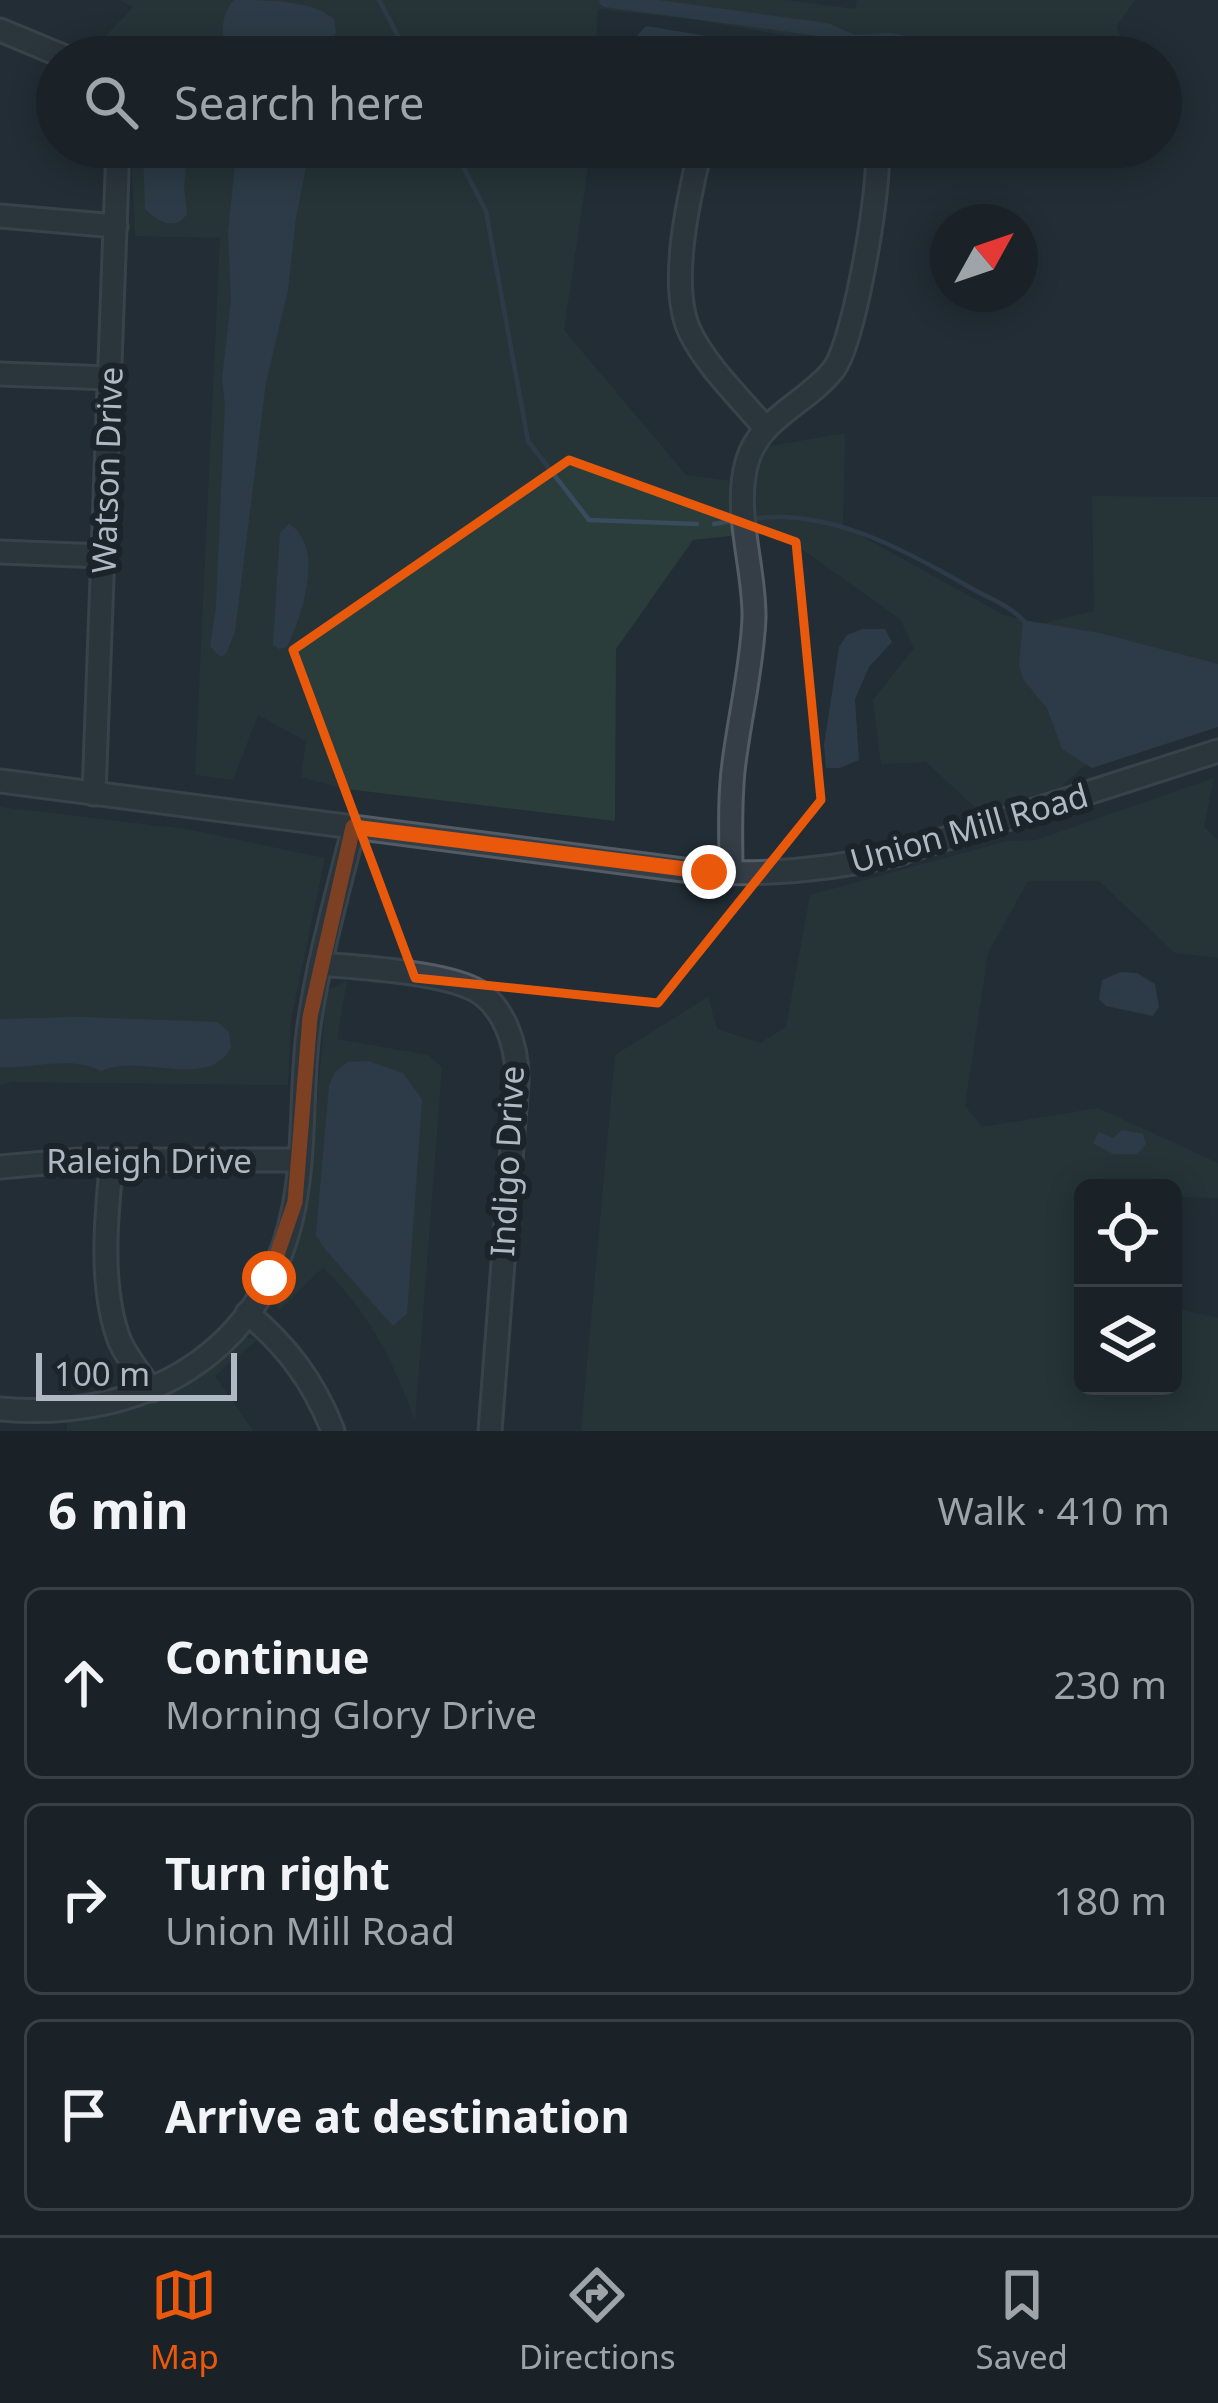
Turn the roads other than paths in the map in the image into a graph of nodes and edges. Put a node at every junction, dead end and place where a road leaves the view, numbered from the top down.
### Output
1 (0, 30) edge
2 (36, 45) edge
3 (117, 168) edge
4 (698, 168) edge
5 (877, 168) edge
6 (0, 216) edge
7 (116, 226) junction
8 (0, 374) edge
9 (110, 378) junction
10 (766, 429) junction
11 (0, 552) edge
12 (103, 556) junction
13 (1218, 752) edge
14 (0, 781) edge
15 (94, 794) junction
16 (353, 827) junction
17 (731, 873) junction
18 (320, 964) junction
19 (112, 1160) junction
20 (299, 1160) junction
21 (0, 1167) edge
22 (247, 1313) junction
23 (152, 1390) junction
24 (0, 1409) edge
25 (333, 1431) edge
26 (490, 1431) edge

1 - 2 street
3 - 7 street, Watson Drive
4 - 10 street
5 - 10 street
6 - 7 street
7 - 9 street, Watson Drive
8 - 9 street
9 - 12 street, Watson Drive
10 - 17 street
11 - 12 street
12 - 15 street, Watson Drive
13 - 17 street, Union Mill Road
14 - 15 street, Union Mill Road
15 - 16 street, Union Mill Road
16 - 17 street, Union Mill Road
16 - 18 street
18 - 20 street
18 - 26 street, Indigo Drive
19 - 20 street, Raleigh Drive
19 - 21 street, Raleigh Drive
19 - 23 street
20 - 22 street
22 - 23 street
22 - 25 street
23 - 24 street

